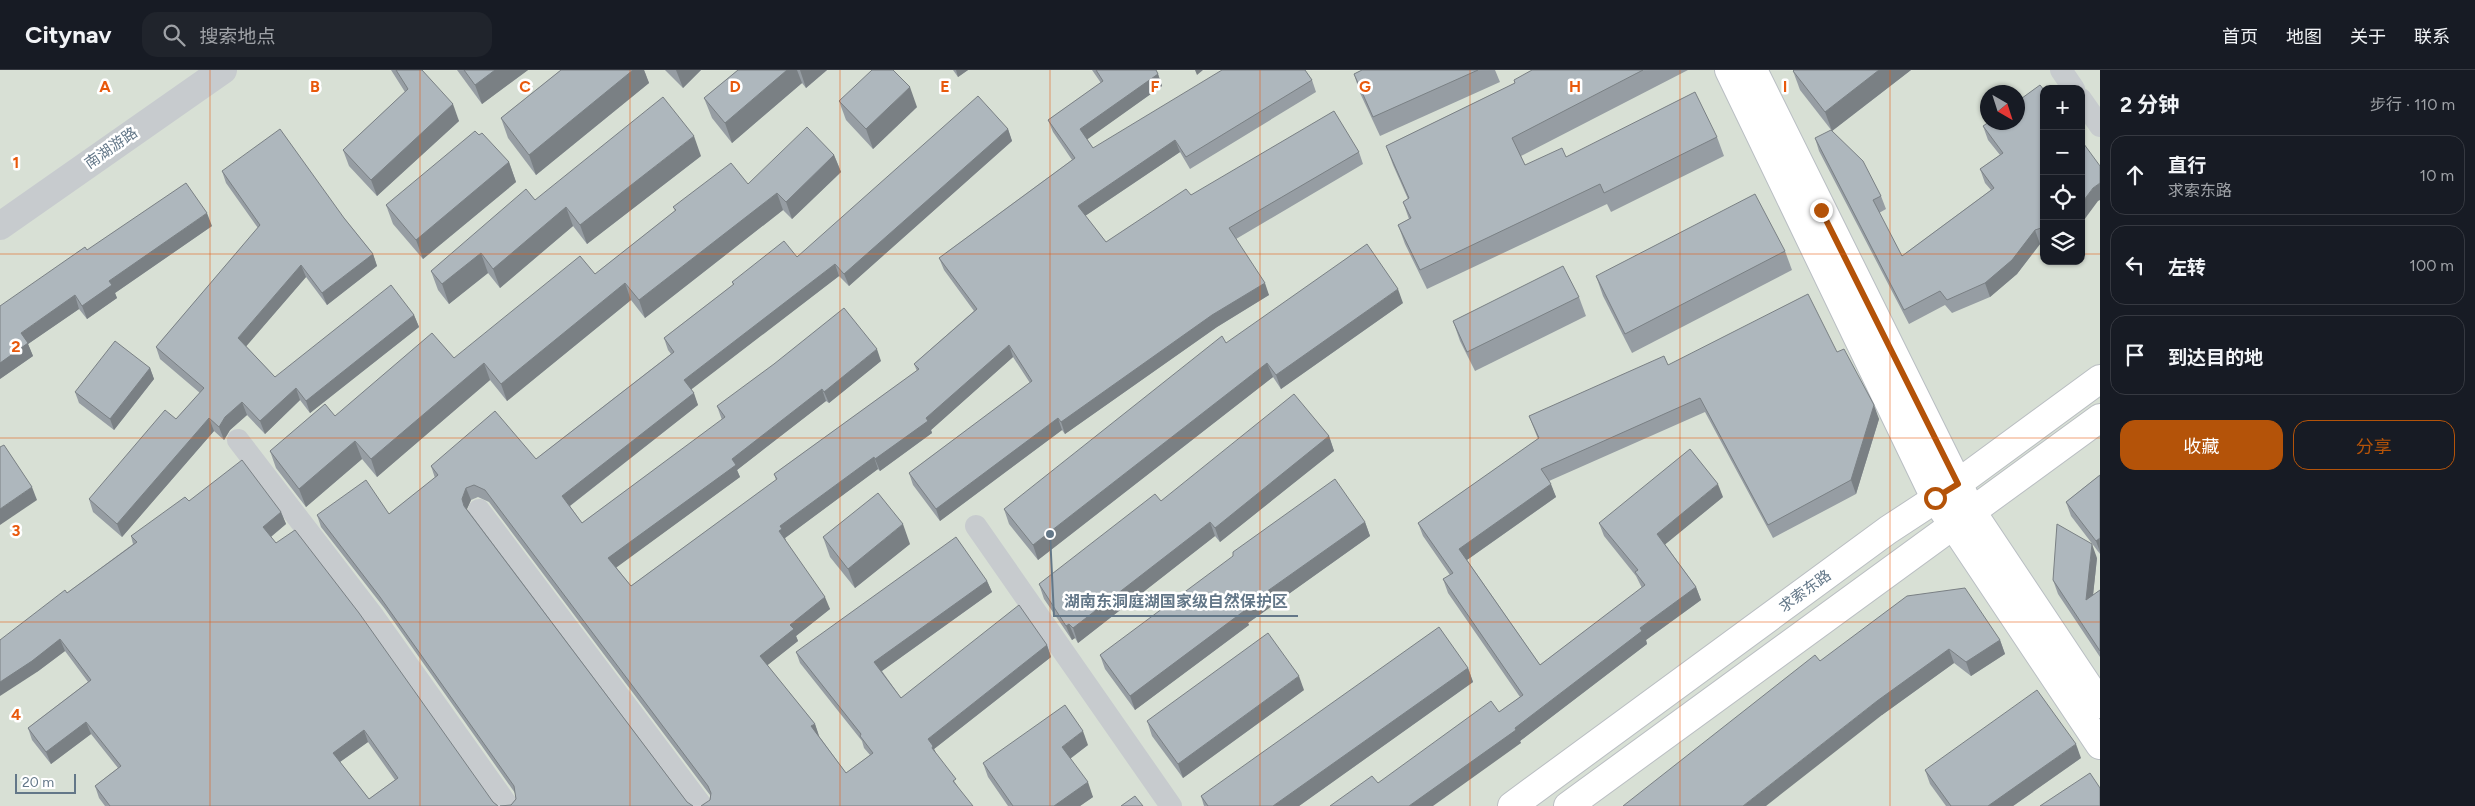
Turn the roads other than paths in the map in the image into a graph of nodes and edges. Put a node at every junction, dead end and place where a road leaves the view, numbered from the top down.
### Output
1 (223, 70) edge
2 (1729, 70) edge
3 (1753, 70) edge
4 (2061, 70) edge
5 (2071, 85) edge
6 (2085, 105) edge
7 (2100, 126) edge
8 (0, 226) edge
9 (2100, 379) edge
10 (2100, 418) edge
11 (238, 440) dead end
12 (1958, 484) junction
13 (1935, 498) junction
14 (479, 510) dead end
15 (1962, 519) junction
16 (976, 526) dead end
17 (2100, 704) edge
18 (2100, 746) edge
19 (508, 806) edge
20 (702, 806) edge
21 (1171, 806) edge
22 (1512, 806) edge
23 (1568, 806) edge

1 - 8 street, 南湖游路
2 - 13 main road
3 - 12 main road
4 - 5 street
6 - 7 street
9 - 12 main road, 求索东路
10 - 15 main road
11 - 19 street
12 - 13 main road, 求索东路
12 - 15 main road
13 - 15 main road
13 - 22 main road, 求索东路
14 - 20 street
15 - 17 main road
15 - 18 main road
15 - 23 main road
16 - 21 street

